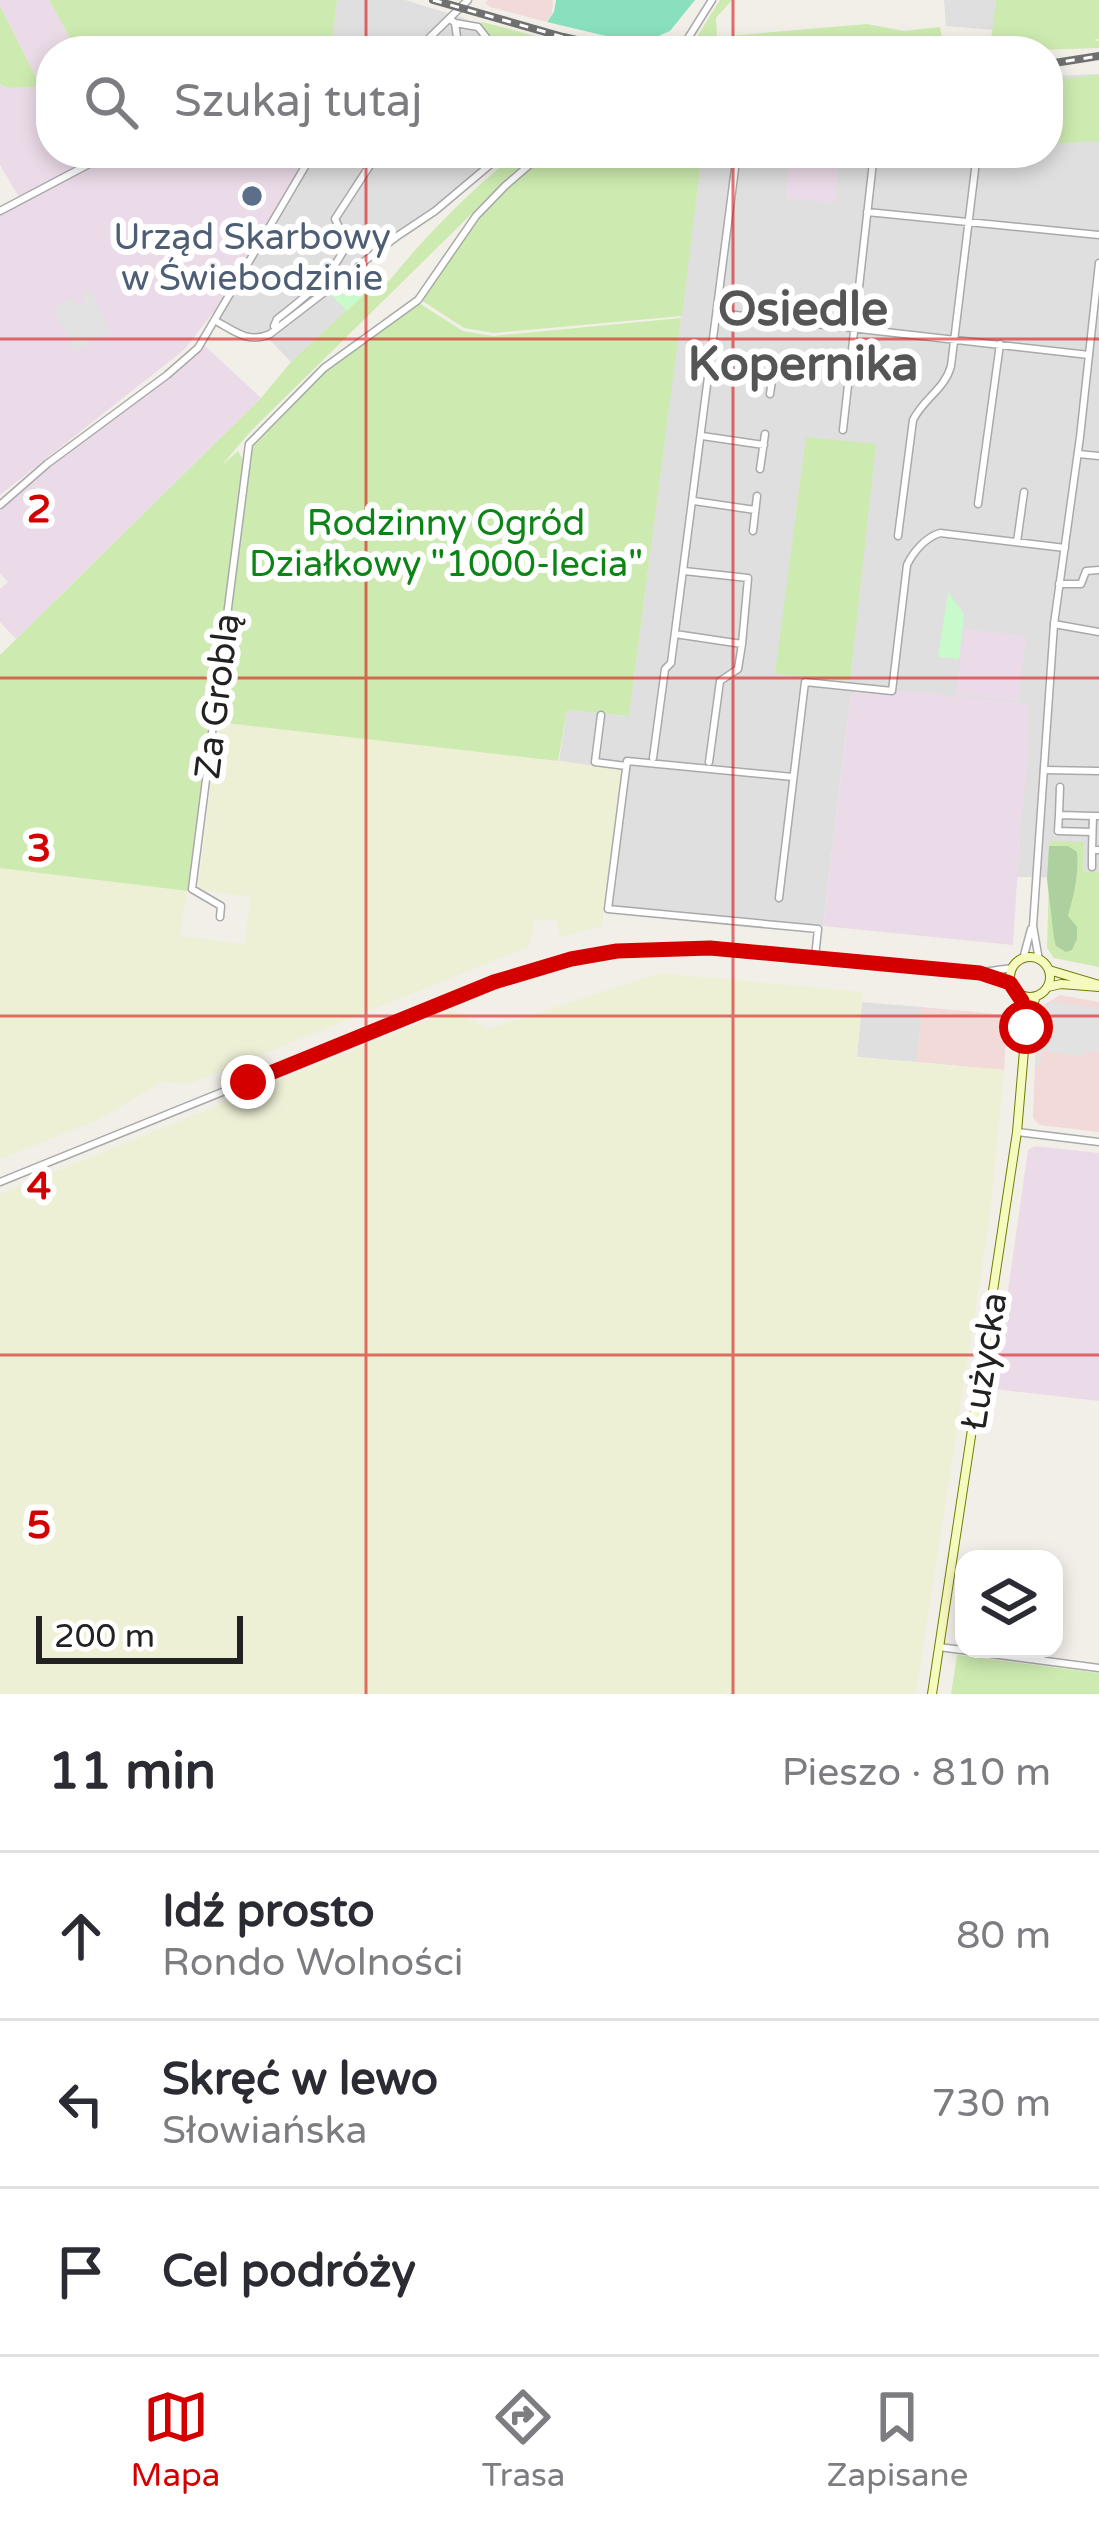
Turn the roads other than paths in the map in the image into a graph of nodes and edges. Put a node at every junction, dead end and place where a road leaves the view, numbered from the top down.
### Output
1 (468, 0) edge
2 (712, 0) edge
3 (453, 21) junction
4 (434, 36) edge
5 (457, 36) edge
6 (485, 36) edge
7 (689, 36) edge
8 (82, 168) edge
9 (305, 168) edge
10 (368, 168) edge
11 (486, 168) edge
12 (526, 168) edge
13 (735, 168) edge
14 (872, 168) edge
15 (975, 168) edge
16 (0, 211) edge
17 (867, 212) junction
18 (969, 223) junction
19 (1099, 235) edge
20 (1099, 263) edge
21 (718, 314) junction
22 (216, 321) junction
23 (854, 327) junction
24 (276, 329) junction
25 (955, 339) junction
26 (1000, 344) junction
27 (1089, 355) junction
28 (774, 366) dead end
29 (711, 371) junction
30 (772, 379) junction
31 (770, 394) dead end
32 (843, 430) dead end
33 (765, 434) dead end
34 (702, 436) junction
35 (764, 445) junction
36 (1078, 454) junction
37 (1099, 456) edge
38 (760, 469) dead end
39 (1024, 492) dead end
40 (757, 496) dead end
41 (693, 501) junction
42 (978, 504) dead end
43 (0, 505) edge
44 (755, 510) junction
45 (753, 531) dead end
46 (898, 536) dead end
47 (1017, 542) junction
48 (1064, 548) junction
49 (749, 563) dead end
50 (1099, 570) edge
51 (684, 571) junction
52 (747, 578) junction
53 (1059, 584) junction
54 (1054, 624) junction
55 (1099, 632) edge
56 (675, 634) junction
57 (742, 644) junction
58 (601, 715) dead end
59 (653, 758) dead end
60 (709, 763) dead end
61 (626, 766) junction
62 (1044, 770) junction
63 (1099, 771) edge
64 (794, 777) junction
65 (1060, 787) dead end
66 (1058, 815) junction
67 (1096, 816) edge
68 (1092, 832) junction
69 (1096, 850) edge
70 (1092, 867) dead end
71 (779, 898) dead end
72 (220, 917) dead end
73 (1033, 926) junction
74 (815, 957) junction
75 (1022, 959) junction
76 (1039, 960) junction
77 (1012, 968) junction
78 (1048, 969) junction
79 (980, 973) junction
80 (1010, 983) junction
81 (1099, 986) edge
82 (1047, 987) junction
83 (1019, 994) junction
84 (1036, 996) junction
85 (1026, 1027) junction
86 (1017, 1132) junction
87 (1099, 1142) edge
88 (0, 1182) edge
89 (939, 1647) junction
90 (1099, 1668) edge
91 (932, 1694) edge

1 - 3 street
2 - 7 street
3 - 4 street
3 - 5 street
3 - 6 street
8 - 16 street
9 - 22 street
10 - 24 street
11 - 24 street
12 - 72 street, Za Groblą
13 - 21 street
14 - 17 street
15 - 18 street
17 - 18 street
17 - 23 street
18 - 19 street
18 - 25 street
20 - 27 street
21 - 23 street
21 - 29 street
22 - 24 street
22 - 43 street
23 - 25 street
23 - 32 street
25 - 26 street
25 - 46 street
26 - 27 street
26 - 42 street
27 - 36 street
28 - 30 street
29 - 30 street
29 - 34 street
30 - 31 street
33 - 35 street
34 - 35 street
34 - 41 street
35 - 38 street
36 - 37 street
36 - 48 street
39 - 47 street
40 - 44 street
41 - 44 street
41 - 51 street
44 - 45 street
47 - 48 street
47 - 64 street
48 - 53 street
49 - 52 street
50 - 53 street
51 - 52 street
51 - 56 street
52 - 57 street
53 - 54 street
54 - 55 street
54 - 62 street
56 - 57 street
56 - 59 street
57 - 60 street
58 - 61 street
61 - 64 street
61 - 74 street
62 - 63 street
62 - 73 street
64 - 71 street
65 - 66 street
66 - 67 street
66 - 68 street
67 - 68 street
68 - 69 street
69 - 70 street
73 - 75 street
73 - 76 street
74 - 79 street
74 - 88 street
75 - 76 main road
75 - 77 main road
76 - 78 main road
77 - 79 street
77 - 80 main road
78 - 81 main road
78 - 82 main road
79 - 80 street
80 - 83 main road
81 - 82 main road
82 - 84 main road
83 - 84 main road
83 - 85 main road, Łużycka
84 - 85 main road, Łużycka
85 - 86 main road, Łużycka
86 - 87 street
86 - 89 main road, Łużycka
89 - 90 street
89 - 91 main road, Łużycka

